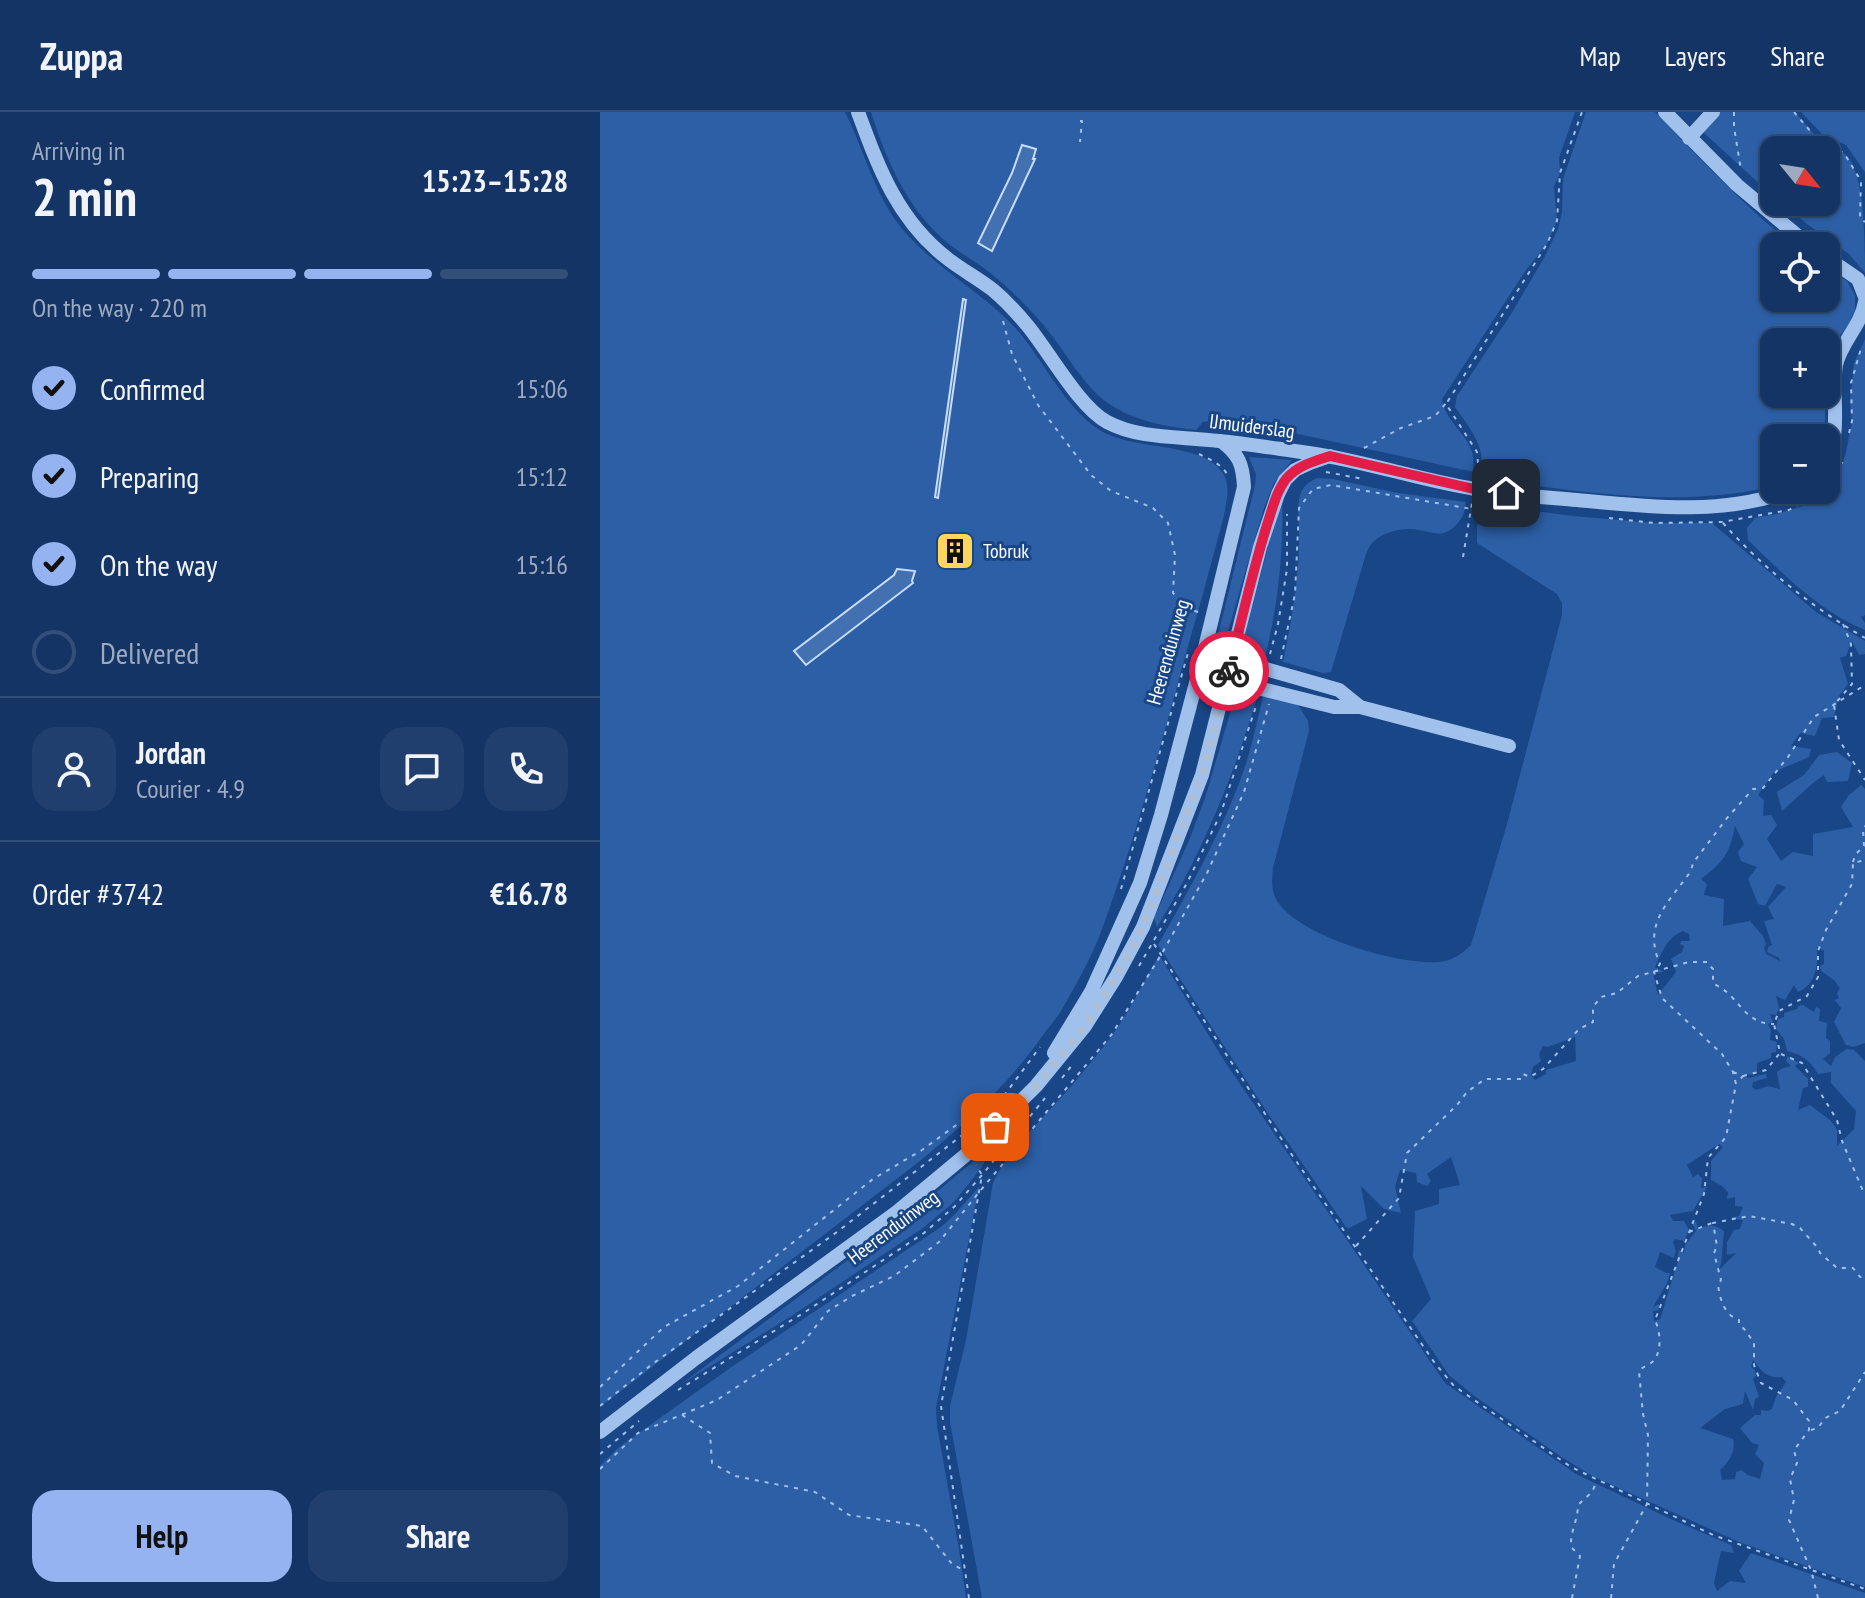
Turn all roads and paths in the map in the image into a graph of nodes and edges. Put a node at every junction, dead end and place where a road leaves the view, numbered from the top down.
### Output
1 (858, 112) edge
2 (1582, 112) edge
3 (1665, 112) edge
4 (1713, 112) edge
5 (1734, 112) edge
6 (1794, 112) edge
7 (1080, 121) dead end
8 (1689, 138) junction
9 (1080, 142) dead end
10 (1746, 193) junction
11 (1865, 222) edge
12 (1793, 232) edge
13 (1840, 266) edge
14 (1865, 300) edge
15 (1003, 320) dead end
16 (1448, 401) junction
17 (1834, 424) edge
18 (1221, 441) junction
19 (1359, 451) dead end
20 (1201, 455) dead end
21 (1330, 456) junction
22 (1321, 471) dead end
23 (1478, 475) dead end
24 (1230, 479) dead end
25 (1373, 481) dead end
26 (1760, 500) edge
27 (1709, 508) junction
28 (1472, 509) dead end
29 (1287, 513) dead end
30 (1463, 557) dead end
31 (1200, 612) dead end
32 (1842, 623) junction
33 (1865, 638) edge
34 (1190, 648) dead end
35 (1231, 659) junction
36 (1201, 664) junction
37 (1266, 669) junction
38 (1226, 680) junction
39 (1865, 685) edge
40 (1262, 688) junction
41 (1834, 705) junction
42 (1360, 707) junction
43 (1509, 746) dead end
44 (1865, 780) edge
45 (1865, 826) edge
46 (1865, 860) edge
47 (1853, 863) junction
48 (1120, 893) dead end
49 (1153, 943) junction
50 (1161, 955) junction
51 (1137, 969) dead end
52 (1654, 972) junction
53 (1774, 1024) junction
54 (1041, 1047) dead end
55 (1780, 1053) junction
56 (1079, 1055) dead end
57 (1733, 1072) junction
58 (1743, 1076) junction
59 (1062, 1078) dead end
60 (1736, 1084) junction
61 (1052, 1089) dead end
62 (1003, 1097) junction
63 (995, 1127) junction
64 (980, 1191) junction
65 (1865, 1192) edge
66 (1713, 1223) junction
67 (1689, 1232) junction
68 (1355, 1247) junction
69 (1865, 1276) edge
70 (1865, 1372) edge
71 (600, 1387) edge
72 (673, 1394) dead end
73 (600, 1406) edge
74 (649, 1413) dead end
75 (681, 1414) junction
76 (1809, 1430) junction
77 (600, 1432) edge
78 (600, 1454) edge
79 (600, 1469) edge
80 (1597, 1480) junction
81 (1647, 1504) junction
82 (1811, 1570) junction
83 (965, 1571) junction
84 (1865, 1589) edge
85 (969, 1598) edge
86 (1572, 1598) edge
87 (1611, 1598) edge
88 (1818, 1598) edge

1 - 18 street, IJmuiderslag
2 - 16 path
3 - 8 street
4 - 8 street
5 - 10 path
6 - 11 path
7 - 9 path
8 - 10 street
10 - 12 street
13 - 14 street
14 - 17 street
15 - 31 path
16 - 19 path
16 - 23 path
18 - 21 street, IJmuiderslag
18 - 36 street, Heerenduinweg
20 - 24 path
21 - 27 street, IJmuiderslag
21 - 35 street, Heerenduinweg
22 - 25 path
26 - 27 street, IJmuiderslag
27 - 32 path
28 - 30 path
29 - 37 path
32 - 33 path
32 - 41 path
34 - 48 path, Heerenduinweg
35 - 36 street
35 - 37 street
35 - 38 street, Heerenduinweg
36 - 38 street
36 - 63 street, Heerenduinweg
37 - 42 street
38 - 40 street
38 - 63 street, Heerenduinweg
39 - 41 path
40 - 42 street
40 - 49 path
41 - 44 path
41 - 52 path
42 - 43 street
45 - 47 path
46 - 47 path
47 - 53 path
49 - 50 path
49 - 51 path
50 - 64 path
50 - 68 path
52 - 53 path
52 - 57 path
52 - 68 path
53 - 55 path
54 - 62 path, Heerenduinweg
55 - 58 path
55 - 65 path
56 - 59 path
57 - 58 path
57 - 60 path
58 - 60 path
60 - 67 path
61 - 72 path, Heerenduinweg
62 - 71 path
62 - 73 path, Heerenduinweg
63 - 77 street, Heerenduinweg
64 - 75 path
64 - 83 path
66 - 67 path
66 - 69 path
66 - 76 path
67 - 81 path
68 - 80 path
70 - 76 path
74 - 78 path
75 - 79 path
75 - 83 path
76 - 82 path
80 - 81 path
80 - 86 path
81 - 82 path
81 - 87 path
82 - 84 path
82 - 88 path
83 - 85 path

